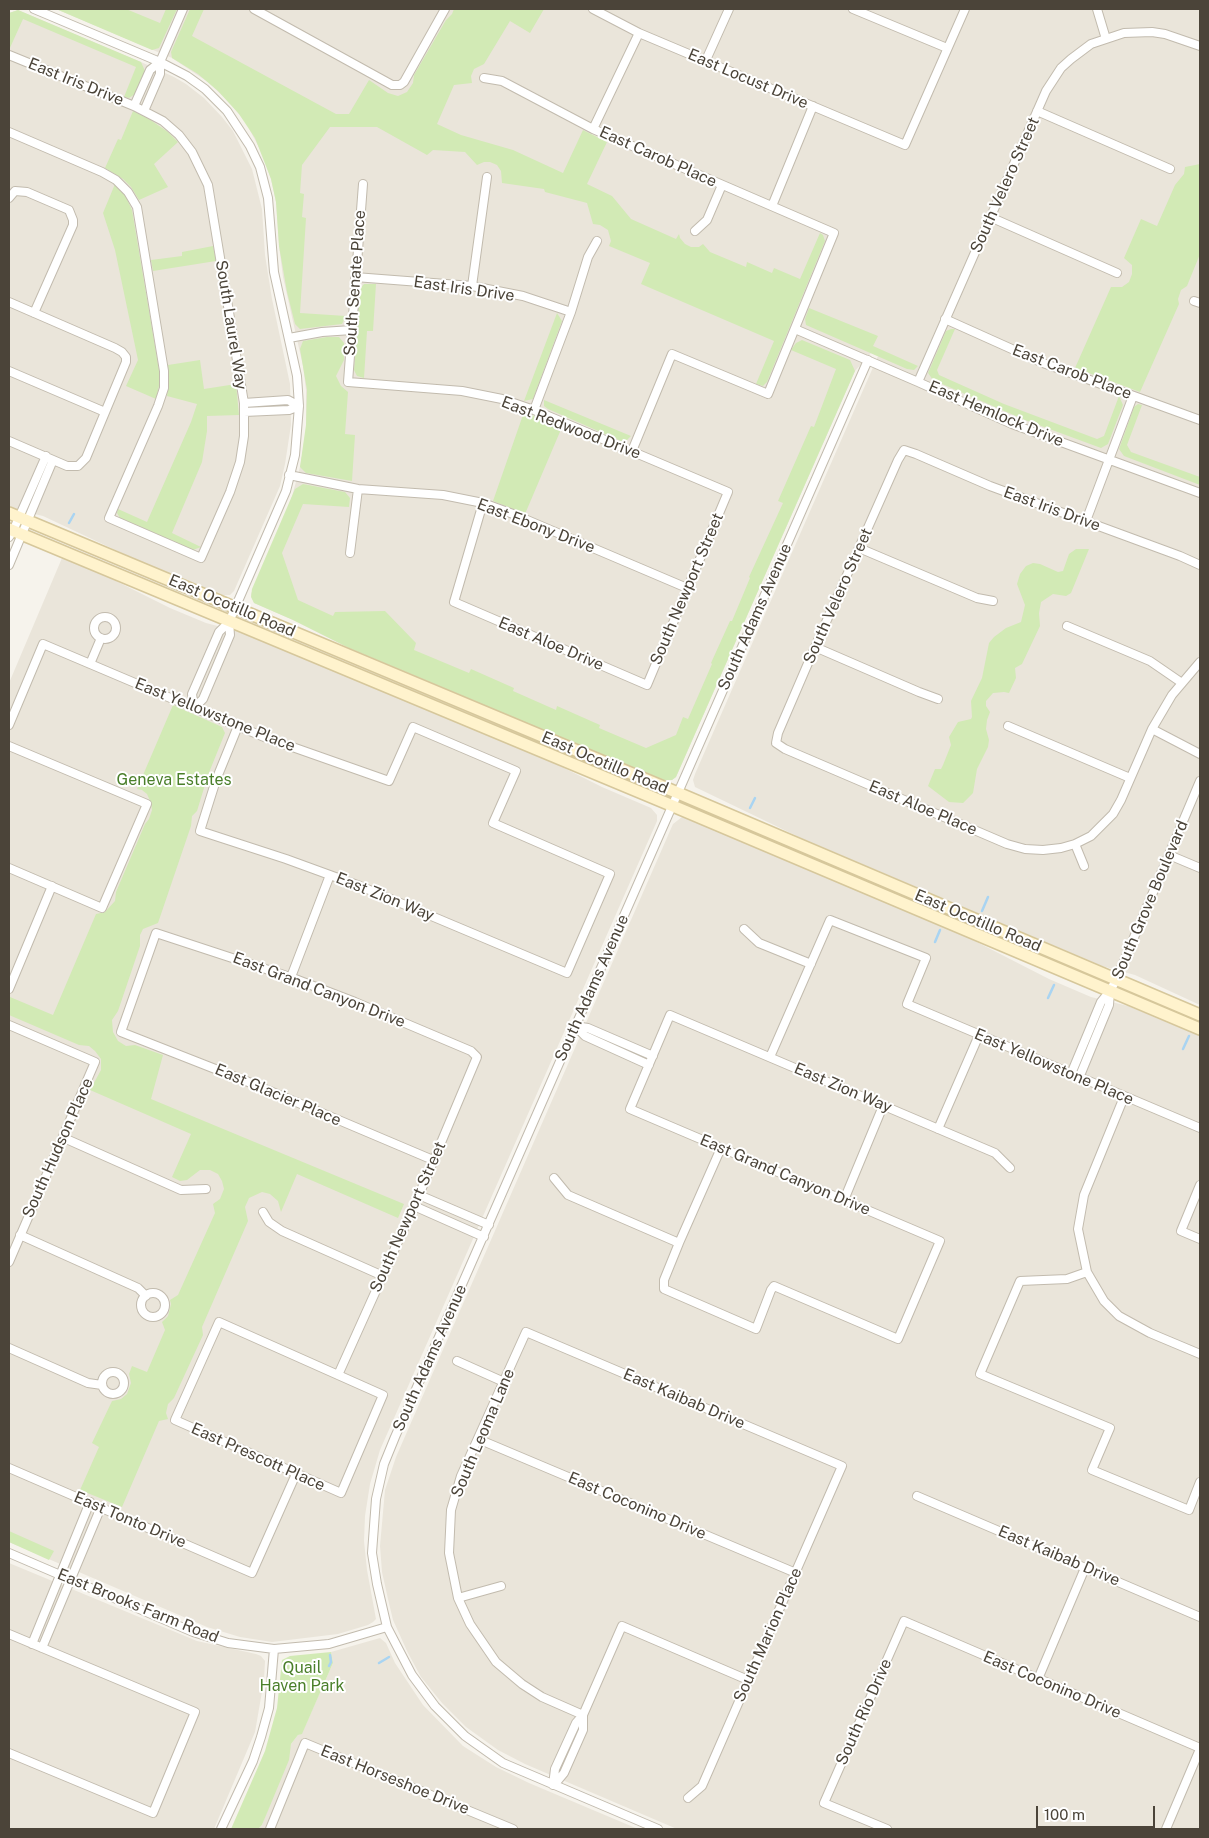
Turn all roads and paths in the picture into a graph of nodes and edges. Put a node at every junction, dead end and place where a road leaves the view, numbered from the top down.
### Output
1 (34, 9) edge
2 (183, 9) edge
3 (254, 9) edge
4 (445, 9) edge
5 (593, 9) edge
6 (729, 9) edge
7 (853, 9) edge
8 (965, 9) edge
9 (1097, 9) edge
10 (639, 32) junction
11 (1106, 39) junction
12 (1200, 46) edge
13 (947, 48) junction
14 (9, 55) edge
15 (706, 60) junction
16 (160, 62) junction
17 (484, 78) dead end
18 (134, 106) junction
19 (813, 106) junction
20 (144, 111) junction
21 (1037, 111) junction
22 (593, 129) junction
23 (9, 132) edge
24 (1170, 170) dead end
25 (487, 178) dead end
26 (363, 184) dead end
27 (722, 185) junction
28 (9, 198) edge
29 (772, 206) junction
30 (990, 217) junction
31 (694, 231) dead end
32 (597, 241) dead end
33 (1117, 273) dead end
34 (355, 277) junction
35 (472, 286) junction
36 (9, 302) edge
37 (571, 312) junction
38 (34, 313) junction
39 (946, 319) junction
40 (795, 329) junction
41 (352, 330) junction
42 (289, 338) junction
43 (868, 360) junction
44 (9, 371) edge
45 (348, 382) joint
46 (918, 382) junction
47 (1133, 396) junction
48 (244, 402) junction
49 (299, 406) junction
50 (534, 410) junction
51 (105, 412) junction
52 (244, 412) junction
53 (1200, 420) edge
54 (9, 441) edge
55 (904, 450) joint
56 (632, 451) junction
57 (46, 456) junction
58 (54, 460) junction
59 (1109, 460) junction
60 (290, 475) junction
61 (33, 484) junction
62 (41, 488) junction
63 (358, 489) junction
64 (728, 492) joint
65 (1200, 493) edge
66 (483, 503) junction
67 (18, 517) edge
68 (1086, 521) junction
69 (13, 533) edge
70 (859, 548) junction
71 (350, 553) dead end
72 (9, 564) edge
73 (1200, 565) edge
74 (687, 588) junction
75 (993, 601) dead end
76 (235, 607) junction
77 (230, 622) junction
78 (1067, 626) dead end
79 (101, 638) dead end
80 (815, 647) junction
81 (1200, 662) edge
82 (90, 664) junction
83 (1182, 683) junction
84 (647, 685) joint
85 (938, 699) dead end
86 (194, 708) junction
87 (9, 725) edge
88 (238, 726) junction
89 (1008, 726) dead end
90 (1152, 729) junction
91 (776, 743) joint
92 (9, 746) edge
93 (1200, 754) edge
94 (1130, 778) junction
95 (1200, 781) edge
96 (678, 793) junction
97 (673, 806) junction
98 (1075, 844) junction
99 (1169, 855) junction
100 (1084, 866) dead end
101 (9, 868) edge
102 (1200, 868) edge
103 (330, 875) junction
104 (52, 886) junction
105 (744, 929) dead end
106 (811, 964) junction
107 (566, 973) joint
108 (291, 977) junction
109 (1116, 980) junction
110 (9, 988) edge
111 (1110, 991) junction
112 (1200, 1015) edge
113 (9, 1024) edge
114 (575, 1026) junction
115 (1200, 1030) edge
116 (121, 1032) joint
117 (979, 1035) junction
118 (653, 1056) junction
119 (476, 1057) joint
120 (770, 1058) junction
121 (649, 1065) junction
122 (1071, 1074) junction
123 (1079, 1078) junction
124 (1124, 1097) junction
125 (883, 1106) junction
126 (1200, 1128) edge
127 (938, 1129) junction
128 (64, 1138) junction
129 (721, 1148) junction
130 (433, 1160) junction
131 (1010, 1168) dead end
132 (554, 1178) dead end
133 (1200, 1185) edge
134 (206, 1189) dead end
135 (419, 1195) junction
136 (844, 1200) junction
137 (414, 1206) junction
138 (263, 1212) dead end
139 (489, 1225) junction
140 (20, 1235) junction
141 (484, 1237) junction
142 (1200, 1239) edge
143 (679, 1243) junction
144 (9, 1262) edge
145 (1087, 1272) junction
146 (383, 1276) junction
147 (146, 1296) dead end
148 (526, 1332) joint
149 (9, 1348) edge
150 (1200, 1354) edge
151 (457, 1362) dead end
152 (338, 1375) junction
153 (504, 1382) junction
154 (102, 1384) dead end
155 (478, 1439) junction
156 (842, 1466) joint
157 (9, 1468) edge
158 (296, 1474) junction
159 (1200, 1482) edge
160 (917, 1496) dead end
161 (90, 1502) junction
162 (101, 1507) junction
163 (9, 1553) edge
164 (1085, 1568) junction
165 (796, 1573) junction
166 (60, 1575) junction
167 (71, 1579) junction
168 (501, 1586) dead end
169 (458, 1598) junction
170 (1200, 1617) edge
171 (904, 1621) joint
172 (387, 1627) junction
173 (9, 1634) edge
174 (32, 1644) junction
175 (42, 1648) junction
176 (274, 1649) junction
177 (1038, 1679) junction
178 (748, 1680) junction
179 (583, 1715) junction
180 (1200, 1748) edge
181 (564, 1750) junction
182 (9, 1753) edge
183 (573, 1754) junction
184 (553, 1785) junction
185 (688, 1798) dead end
186 (221, 1829) edge
187 (270, 1829) edge
188 (513, 1829) edge
189 (658, 1829) edge
190 (887, 1829) edge
191 (1166, 1829) edge

1 - 16 street
2 - 16 street
3 - 4 street
5 - 10 street, East Locust Drive
6 - 15 street
7 - 13 street
8 - 13 street
9 - 11 street
10 - 15 street, East Locust Drive
10 - 22 street
11 - 12 street, South Velero Street
11 - 21 street, South Velero Street
13 - 19 street, East Locust Drive
14 - 18 street, East Iris Drive
15 - 19 street, East Locust Drive
16 - 18 street
16 - 20 street
16 - 42 street
17 - 22 street, East Carob Place
18 - 20 street, East Iris Drive
19 - 29 street
20 - 48 street, South Laurel Way
21 - 24 street
21 - 30 street, South Velero Street
22 - 27 street, East Carob Place
23 - 52 street, South Laurel Way
25 - 35 street
26 - 34 street, South Senate Place
27 - 29 street, East Carob Place
27 - 31 street
28 - 38 street
29 - 40 street, East Carob Place
30 - 33 street
30 - 39 street, South Velero Street
32 - 37 street
34 - 35 street, East Iris Drive
34 - 41 street, South Senate Place
35 - 37 street, East Iris Drive
36 - 38 street
37 - 50 street
38 - 51 street
39 - 46 street, South Velero Street
39 - 47 street, East Carob Place
40 - 43 street, East Hemlock Drive
40 - 56 street
41 - 42 street
41 - 45 street, South Senate Place
42 - 49 street
43 - 46 street, East Hemlock Drive
43 - 96 street, South Adams Avenue
44 - 51 street
45 - 50 street, East Redwood Drive
46 - 59 street, East Hemlock Drive
47 - 53 street, East Carob Place
47 - 59 street
48 - 49 street
48 - 52 street, South Laurel Way
49 - 52 street
49 - 60 street
50 - 56 street, East Redwood Drive
51 - 58 street
54 - 57 street
55 - 68 street, East Iris Drive
55 - 70 street, South Velero Street
56 - 64 street, East Redwood Drive
57 - 58 street
57 - 61 street
58 - 62 street
59 - 65 street, East Hemlock Drive
59 - 68 street
60 - 63 street, East Ebony Drive
60 - 76 street
61 - 62 street
61 - 67 street
62 - 67 street
63 - 66 street, East Ebony Drive
63 - 71 street
64 - 74 street, South Newport Street
66 - 74 street, East Ebony Drive
66 - 84 street, East Aloe Drive
67 - 69 street
67 - 76 main road, East Ocotillo Road
68 - 73 street, East Iris Drive
69 - 72 street
69 - 77 main road, East Ocotillo Road
70 - 75 street
70 - 80 street, South Velero Street
74 - 84 street, South Newport Street
76 - 77 street
76 - 96 main road, East Ocotillo Road
77 - 86 street
77 - 86 street
77 - 97 main road, East Ocotillo Road
78 - 83 street
79 - 82 street
80 - 85 street
80 - 91 street, South Velero Street
81 - 83 street
82 - 86 street, East Yellowstone Place
82 - 87 street, East Yellowstone Place
83 - 90 street
86 - 88 street, East Yellowstone Place
88 - 103 street, East Zion Way
88 - 107 street, East Yellowstone Place
89 - 94 street
90 - 93 street
90 - 94 street
91 - 98 street, East Aloe Place
92 - 104 street
94 - 98 street
95 - 99 street, South Grove Boulevard
96 - 97 street, South Adams Avenue
96 - 109 main road, East Ocotillo Road
97 - 111 main road, East Ocotillo Road
97 - 114 street, South Adams Avenue
98 - 100 street
99 - 102 street
99 - 109 street, South Grove Boulevard
101 - 104 street
103 - 107 street, East Zion Way
103 - 108 street
104 - 110 street
105 - 106 street
106 - 117 street, East Yellowstone Place
106 - 120 street
108 - 116 street, East Grand Canyon Drive
108 - 119 street, East Grand Canyon Drive
109 - 111 street, South Grove Boulevard
109 - 112 main road, East Ocotillo Road
111 - 115 main road, East Ocotillo Road
111 - 122 street
111 - 123 street
113 - 128 street, South Hudson Place
114 - 118 street
114 - 121 street
114 - 139 street, South Adams Avenue
116 - 130 street, East Glacier Place
117 - 122 street, East Yellowstone Place
117 - 127 street
118 - 120 street, East Zion Way
118 - 121 street
119 - 130 street, South Newport Street
120 - 125 street, East Zion Way
121 - 129 street, East Grand Canyon Drive
122 - 123 street, East Yellowstone Place
123 - 124 street, East Yellowstone Place
124 - 126 street, East Yellowstone Place
124 - 145 street
125 - 127 street, East Zion Way
125 - 136 street
127 - 131 street, East Zion Way
128 - 134 street
128 - 140 street, South Hudson Place
129 - 136 street, East Grand Canyon Drive
129 - 143 street
130 - 135 street, South Newport Street
132 - 143 street
133 - 142 street
135 - 137 street, South Newport Street
135 - 139 street
136 - 143 street, East Grand Canyon Drive
137 - 141 street
137 - 146 street, South Newport Street
138 - 146 street
139 - 141 street, South Adams Avenue
140 - 144 street, South Hudson Place
140 - 147 street
141 - 172 street, South Adams Avenue
145 - 150 street
145 - 159 street
146 - 152 street, South Newport Street
148 - 153 street, South Leoma Lane
148 - 156 street, East Kaibab Drive
149 - 154 street
151 - 153 street
152 - 158 street, East Prescott Place
152 - 158 street, East Prescott Place
153 - 155 street, South Leoma Lane
155 - 165 street, East Coconino Drive
155 - 169 street, South Leoma Lane
156 - 165 street, South Marion Place
157 - 161 street, East Tonto Drive
158 - 162 street, East Tonto Drive
160 - 164 street, East Kaibab Drive
161 - 162 street, East Tonto Drive
161 - 166 street
162 - 167 street
163 - 166 street, East Brooks Farm Road
164 - 170 street, East Kaibab Drive
164 - 177 street
165 - 178 street, South Marion Place
166 - 167 street, East Brooks Farm Road
166 - 174 street
167 - 175 street
167 - 176 street, East Brooks Farm Road
168 - 169 street
169 - 179 street, South Leoma Lane
171 - 177 street, East Coconino Drive
171 - 190 street, South Rio Drive
172 - 176 street, East Brooks Farm Road
172 - 184 street, South Adams Avenue
173 - 174 street
174 - 175 street
175 - 182 street
176 - 186 street
177 - 180 street, East Coconino Drive
178 - 179 street
178 - 185 street, South Marion Place
179 - 181 street
179 - 183 street
180 - 191 street
181 - 183 street
181 - 184 street
183 - 184 street
184 - 189 street, South Adams Avenue
187 - 188 street, East Horseshoe Drive

